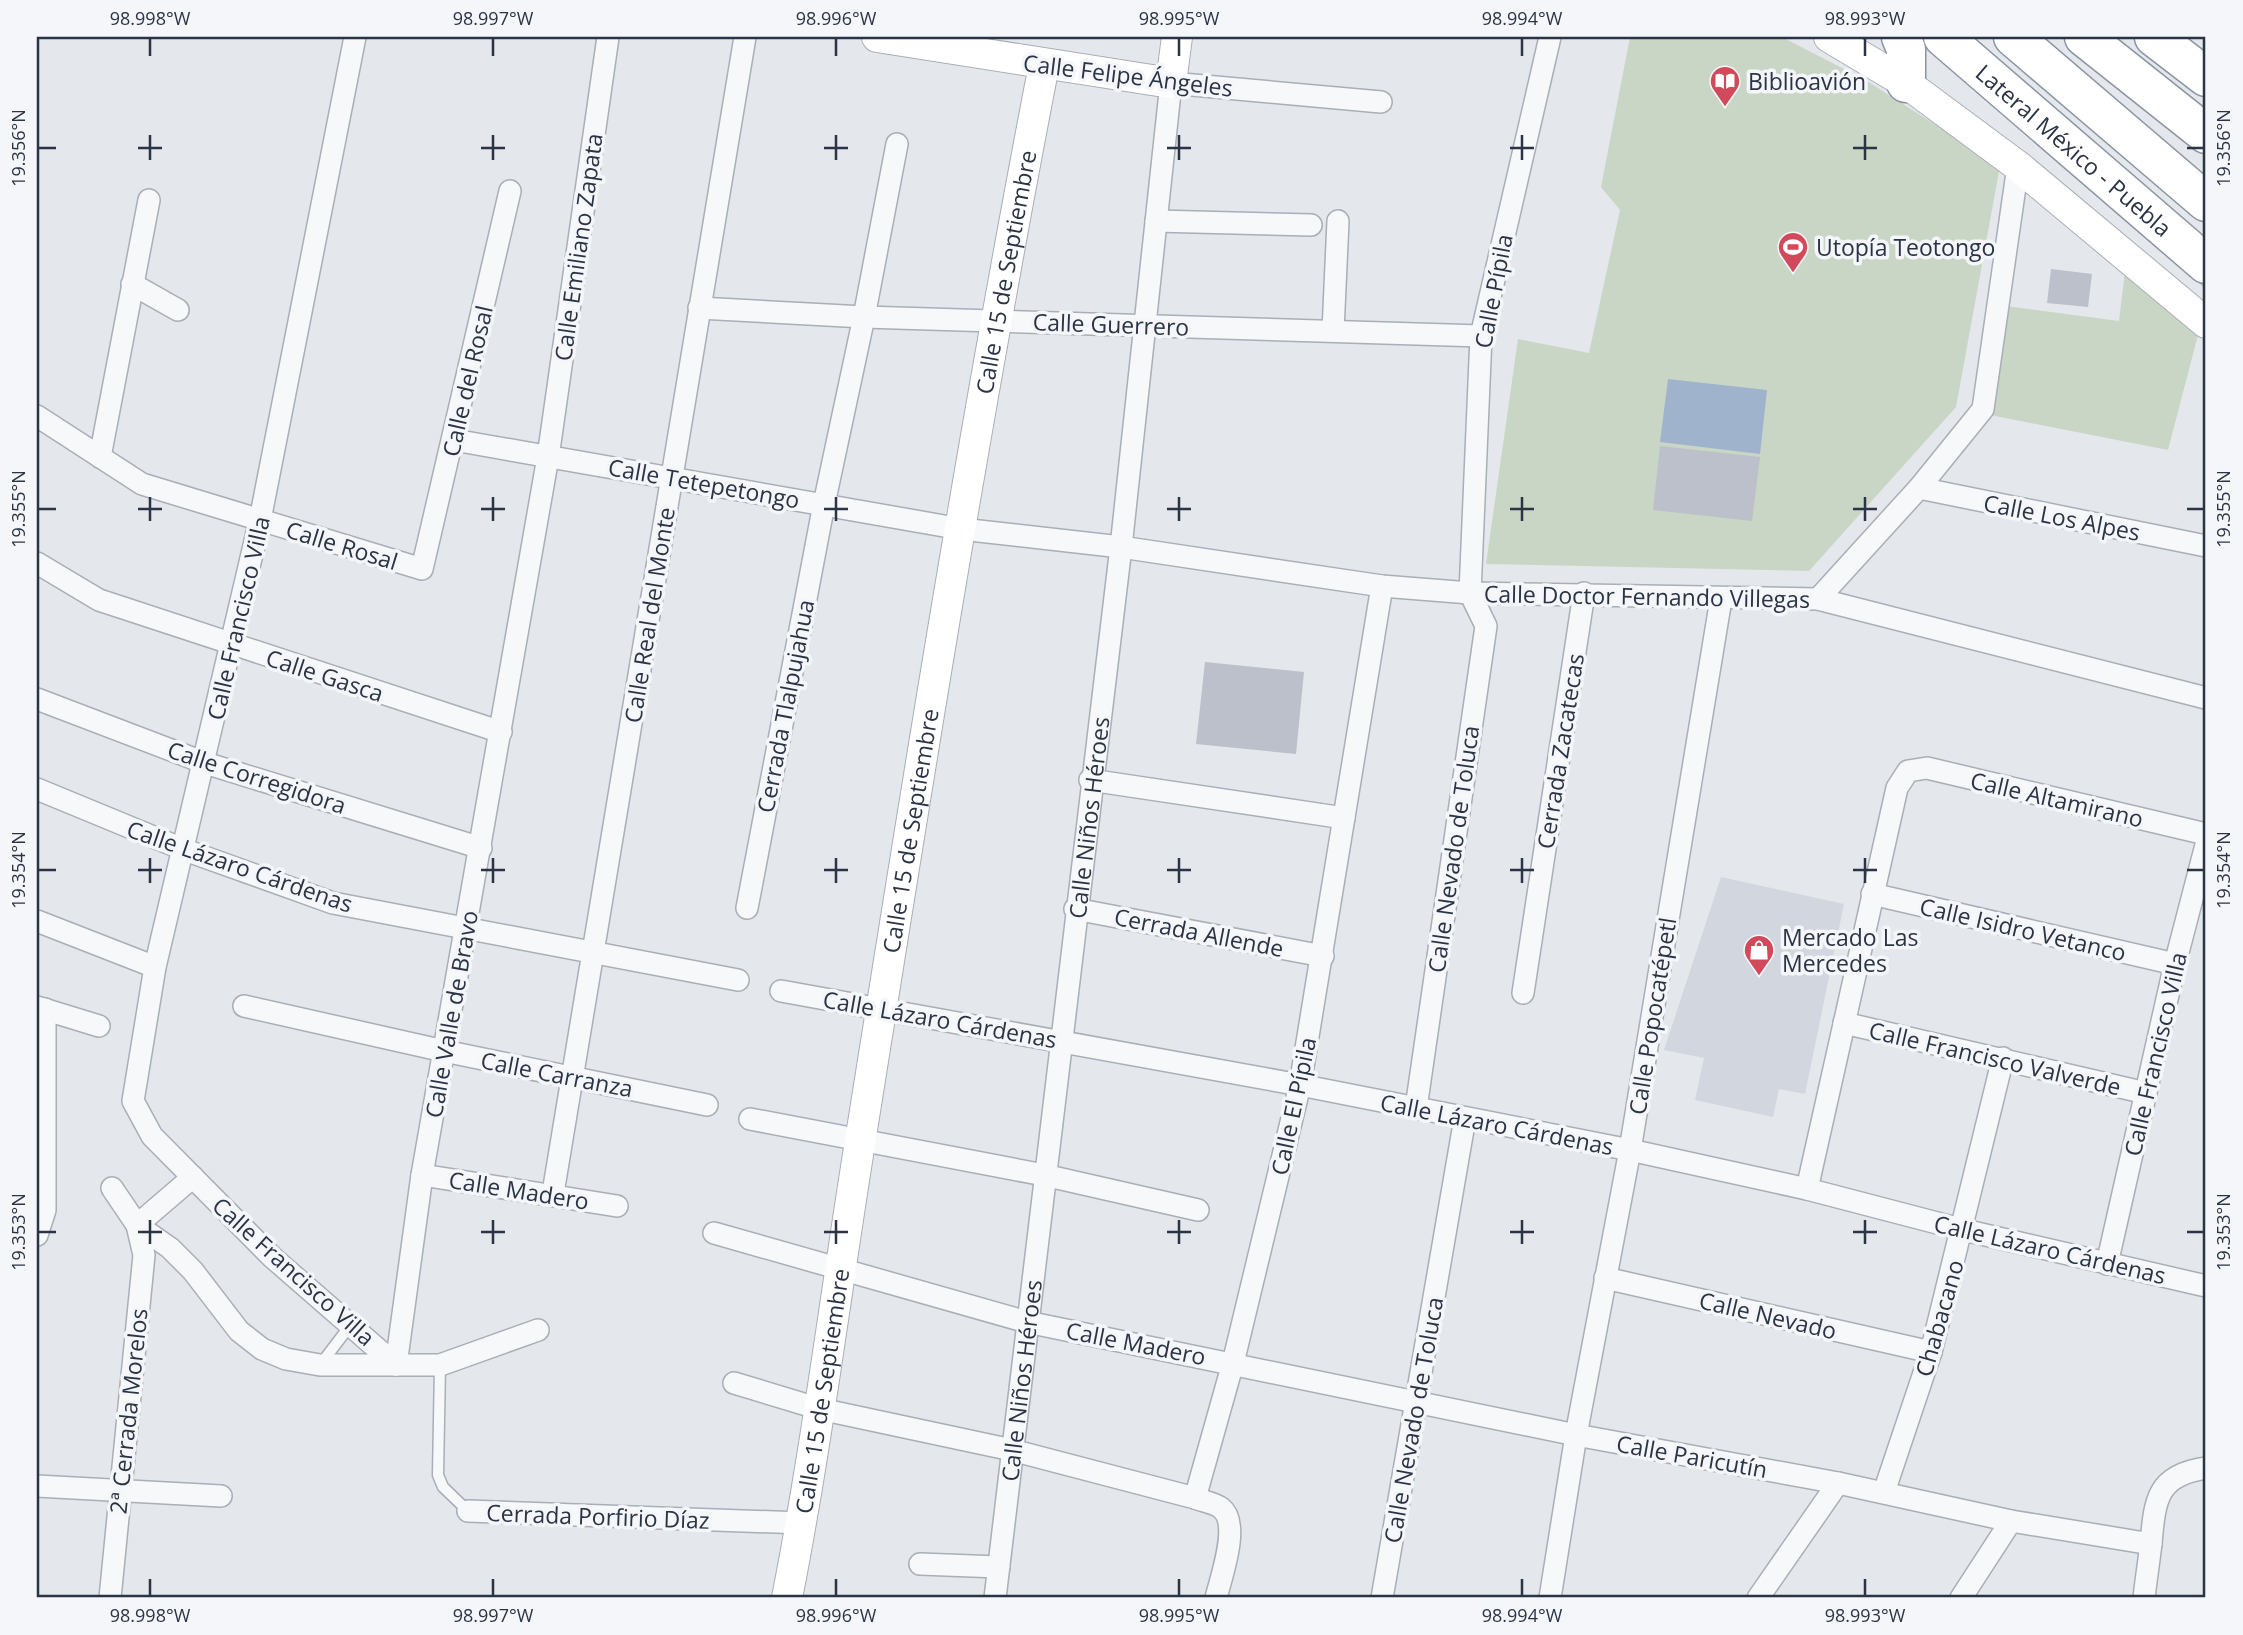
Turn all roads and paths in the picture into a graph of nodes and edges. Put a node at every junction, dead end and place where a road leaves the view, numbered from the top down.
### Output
1 (355, 37) edge
2 (608, 37) edge
3 (745, 37) edge
4 (877, 37) edge
5 (1177, 37) edge
6 (1550, 37) edge
7 (1829, 37) edge
8 (1901, 37) edge
9 (1942, 37) edge
10 (2013, 37) edge
11 (2084, 37) edge
12 (2148, 37) edge
13 (2154, 37) edge
14 (2171, 37) edge
15 (1044, 65) junction
16 (2206, 68) edge
17 (2206, 77) edge
18 (1171, 83) junction
19 (1906, 83) junction
20 (2206, 88) edge
21 (1381, 102) dead end
22 (2206, 134) edge
23 (897, 144) dead end
24 (2018, 166) junction
25 (510, 191) dead end
26 (149, 200) dead end
27 (2206, 202) edge
28 (1156, 221) junction
29 (1338, 221) dead end
30 (1311, 225) dead end
31 (132, 284) junction
32 (2200, 295) edge
33 (699, 308) junction
34 (178, 310) dead end
35 (864, 317) junction
36 (995, 320) junction
37 (1144, 326) junction
38 (1333, 331) junction
39 (1481, 336) junction
40 (37, 416) edge
41 (454, 440) junction
42 (100, 457) junction
43 (548, 457) junction
44 (671, 477) junction
45 (1919, 488) junction
46 (824, 504) junction
47 (260, 520) junction
48 (961, 528) junction
49 (2206, 546) edge
50 (1121, 547) junction
51 (37, 563) edge
52 (422, 569) joint
53 (1382, 586) junction
54 (1470, 593) junction
55 (1584, 593) junction
56 (1721, 599) junction
57 (1818, 599) junction
58 (232, 646) junction
59 (2206, 698) edge
60 (37, 699) edge
61 (501, 732) junction
62 (205, 763) junction
63 (1090, 780) junction
64 (37, 789) edge
65 (1343, 818) junction
66 (2206, 834) edge
67 (2206, 845) edge
68 (481, 848) junction
69 (185, 850) junction
70 (1872, 894) junction
71 (747, 908) dead end
72 (1075, 909) junction
73 (37, 920) edge
74 (467, 926) junction
75 (594, 951) junction
76 (1323, 956) junction
77 (2175, 964) junction
78 (155, 967) junction
79 (738, 980) dead end
80 (781, 992) dead end
81 (1523, 993) dead end
82 (244, 1006) dead end
83 (41, 1008) edge
84 (881, 1008) junction
85 (1844, 1023) junction
86 (100, 1026) dead end
87 (1060, 1041) junction
88 (444, 1051) junction
89 (2003, 1058) junction
90 (575, 1077) junction
91 (1300, 1085) junction
92 (2146, 1093) junction
93 (707, 1105) dead end
94 (1416, 1108) junction
95 (1465, 1118) junction
96 (750, 1119) dead end
97 (860, 1142) junction
98 (1630, 1150) junction
99 (422, 1175) junction
100 (1044, 1175) junction
101 (193, 1177) junction
102 (112, 1188) dead end
103 (1807, 1189) junction
104 (553, 1194) junction
105 (617, 1206) dead end
106 (1198, 1210) dead end
107 (137, 1224) junction
108 (1964, 1230) junction
109 (715, 1233) dead end
110 (37, 1235) edge
111 (2107, 1264) junction
112 (842, 1270) junction
113 (1605, 1278) junction
114 (2206, 1286) edge
115 (1027, 1322) junction
116 (352, 1323) junction
117 (538, 1330) dead end
118 (1931, 1352) junction
119 (1233, 1363) junction
120 (320, 1365) junction
121 (396, 1365) junction
122 (440, 1365) junction
123 (734, 1383) dead end
124 (1417, 1402) junction
125 (820, 1409) junction
126 (1576, 1435) junction
127 (1012, 1450) junction
128 (2206, 1467) edge
129 (1839, 1483) junction
130 (37, 1486) edge
131 (118, 1491) junction
132 (1884, 1492) junction
133 (220, 1496) dead end
134 (1195, 1498) junction
135 (468, 1511) joint
136 (2011, 1521) junction
137 (802, 1523) junction
138 (2151, 1544) junction
139 (920, 1563) dead end
140 (999, 1567) junction
141 (110, 1598) edge
142 (787, 1598) edge
143 (995, 1598) edge
144 (1216, 1598) edge
145 (1382, 1598) edge
146 (1550, 1598) edge
147 (1758, 1598) edge
148 (1961, 1598) edge
149 (2144, 1598) edge

1 - 47 street, Calle Francisco Villa
2 - 43 street, Calle Emiliano Zapata
3 - 33 street, Calle Real del Monte
4 - 15 street, Calle Felipe Ángeles
5 - 18 street, Calle Niños Héroes
6 - 39 street, Calle Pípila
7 - 19 street
8 - 19 highway
9 - 32 highway, Lateral México - Puebla
10 - 27 highway
11 - 22 highway
12 - 20 lane
13 - 17 highway
14 - 16 lane
15 - 18 street, Calle Felipe Ángeles
15 - 36 street, Calle 15 de Septiembre
18 - 21 street, Calle Felipe Ángeles
18 - 28 street, Calle Niños Héroes
19 - 24 street
23 - 35 street
24 - 32 street
24 - 45 street
25 - 41 street, Calle del Rosal
26 - 31 street
28 - 30 street
28 - 37 street, Calle Niños Héroes
29 - 38 street
31 - 34 street
31 - 42 street
33 - 35 street, Calle Guerrero
33 - 44 street, Calle Real del Monte
35 - 36 street, Calle Guerrero
35 - 46 street, Cerrada Tlalpujahua
36 - 37 street, Calle Guerrero
36 - 48 street, Calle 15 de Septiembre
37 - 38 street, Calle Guerrero
37 - 50 street, Calle Niños Héroes
38 - 39 street, Calle Guerrero
39 - 54 street, Calle Pípila
40 - 42 street, Calle Rosal
41 - 43 street, Calle Tetepetongo
41 - 52 street, Calle del Rosal
42 - 47 street, Calle Rosal
43 - 44 street, Calle Tetepetongo
43 - 61 street, Calle Valle de Bravo
44 - 46 street, Calle Tetepetongo
44 - 75 street, Calle Real del Monte
45 - 49 street, Calle Los Alpes
45 - 57 street
46 - 48 street, Calle Tetepetongo
46 - 71 street, Cerrada Tlalpujahua
47 - 52 street, Calle Rosal
47 - 58 street, Calle Francisco Villa
48 - 50 street, Calle Tetepetongo
48 - 84 street, Calle 15 de Septiembre
50 - 53 street, Calle Doctor Fernando Villegas
50 - 63 street, Calle Niños Héroes
51 - 58 street, Calle Gasca
53 - 54 street, Calle Doctor Fernando Villegas
53 - 65 street, Calle El Pípila
54 - 55 street, Calle Doctor Fernando Villegas
54 - 94 street, Calle Nevado de Toluca
55 - 56 street, Calle Doctor Fernando Villegas
55 - 81 street, Cerrada Zacatecas
56 - 57 street, Calle Doctor Fernando Villegas
56 - 98 street, Calle Popocatépetl
57 - 59 street, Calle Doctor Fernando Villegas
58 - 61 street, Calle Gasca
58 - 62 street, Calle Francisco Villa
60 - 62 street, Calle Corregidora
61 - 68 street, Calle Valle de Bravo
62 - 68 street, Calle Corregidora
62 - 69 street, Calle Francisco Villa
63 - 65 street
63 - 72 street, Calle Niños Héroes
64 - 69 street, Calle Lázaro Cárdenas
65 - 76 street, Calle El Pípila
66 - 70 street, Calle Altamirano
67 - 77 street, Calle Francisco Villa
68 - 74 street, Calle Valle de Bravo
69 - 74 street, Calle Lázaro Cárdenas
69 - 78 street, Calle Francisco Villa
70 - 77 street, Calle Isidro Vetanco
70 - 85 street
72 - 76 street, Cerrada Allende
72 - 87 street, Calle Niños Héroes
73 - 78 street
74 - 75 street, Calle Lázaro Cárdenas
74 - 88 street, Calle Valle de Bravo
75 - 79 street, Calle Lázaro Cárdenas
75 - 90 street, Calle Real del Monte
76 - 91 street, Calle El Pípila
77 - 92 street, Calle Francisco Villa
78 - 101 street, Calle Francisco Villa
80 - 84 street, Calle Lázaro Cárdenas
82 - 88 street, Calle Carranza
83 - 86 street
83 - 110 street
84 - 87 street, Calle Lázaro Cárdenas
84 - 97 street, Calle 15 de Septiembre
85 - 89 street, Calle Francisco Valverde
85 - 103 street
87 - 91 street, Calle Lázaro Cárdenas
87 - 100 street, Calle Niños Héroes
88 - 90 street, Calle Carranza
88 - 99 street, Calle Valle de Bravo
89 - 92 street, Calle Francisco Valverde
89 - 108 street, Chabacano
90 - 93 street, Calle Carranza
90 - 104 street, Calle Real del Monte
91 - 94 street, Calle Lázaro Cárdenas
91 - 119 street, Calle El Pípila
92 - 111 street, Calle Francisco Villa
94 - 95 street, Calle Lázaro Cárdenas
95 - 98 street, Calle Lázaro Cárdenas
95 - 124 street, Calle Nevado de Toluca
96 - 97 street
97 - 100 street
97 - 112 street, Calle 15 de Septiembre
98 - 103 street, Calle Lázaro Cárdenas
98 - 113 street, Calle Popocatépetl
99 - 104 street, Calle Madero
99 - 121 street, Calle Valle de Bravo
100 - 106 street
100 - 115 street, Calle Niños Héroes
101 - 107 street, Calle Francisco Villa
101 - 116 street, Calle Francisco Villa
102 - 107 street
103 - 108 street, Calle Lázaro Cárdenas
104 - 105 street, Calle Madero
107 - 120 street
107 - 131 street, 2ª Cerrada Morelos
108 - 111 street, Calle Lázaro Cárdenas
108 - 118 street, Chabacano
109 - 112 street, Calle Madero
111 - 114 street, Calle Lázaro Cárdenas
112 - 115 street, Calle Madero
112 - 125 street, Calle 15 de Septiembre
113 - 118 street, Calle Nevado
113 - 126 street, Calle Popocatépetl
115 - 119 street, Calle Madero
115 - 127 street, Calle Niños Héroes
116 - 120 lane
116 - 121 street, Calle Francisco Villa
117 - 122 street
118 - 132 street, Chabacano
119 - 124 street, Calle Paricutín
119 - 134 street, Calle El Pípila
120 - 121 street
121 - 122 street
122 - 135 lane, Cerrada Porfirio Díaz
123 - 125 street
124 - 126 street, Calle Paricutín
124 - 145 street, Calle Nevado de Toluca
125 - 127 street
125 - 137 street, Calle 15 de Septiembre
126 - 129 street, Calle Paricutín
126 - 146 street, Calle Popocatépetl
127 - 134 street
127 - 140 street, Calle Niños Héroes
128 - 138 street
129 - 132 street, Calle Paricutín
129 - 147 street
130 - 131 street
131 - 133 street
131 - 141 street, 2ª Cerrada Morelos
132 - 136 street, Calle Paricutín
134 - 144 street
135 - 137 street, Cerrada Porfirio Díaz
136 - 138 street, Calle Paricutín
136 - 148 street
137 - 142 street, Calle 15 de Septiembre
138 - 149 street
139 - 140 street
140 - 143 street, Calle Niños Héroes

